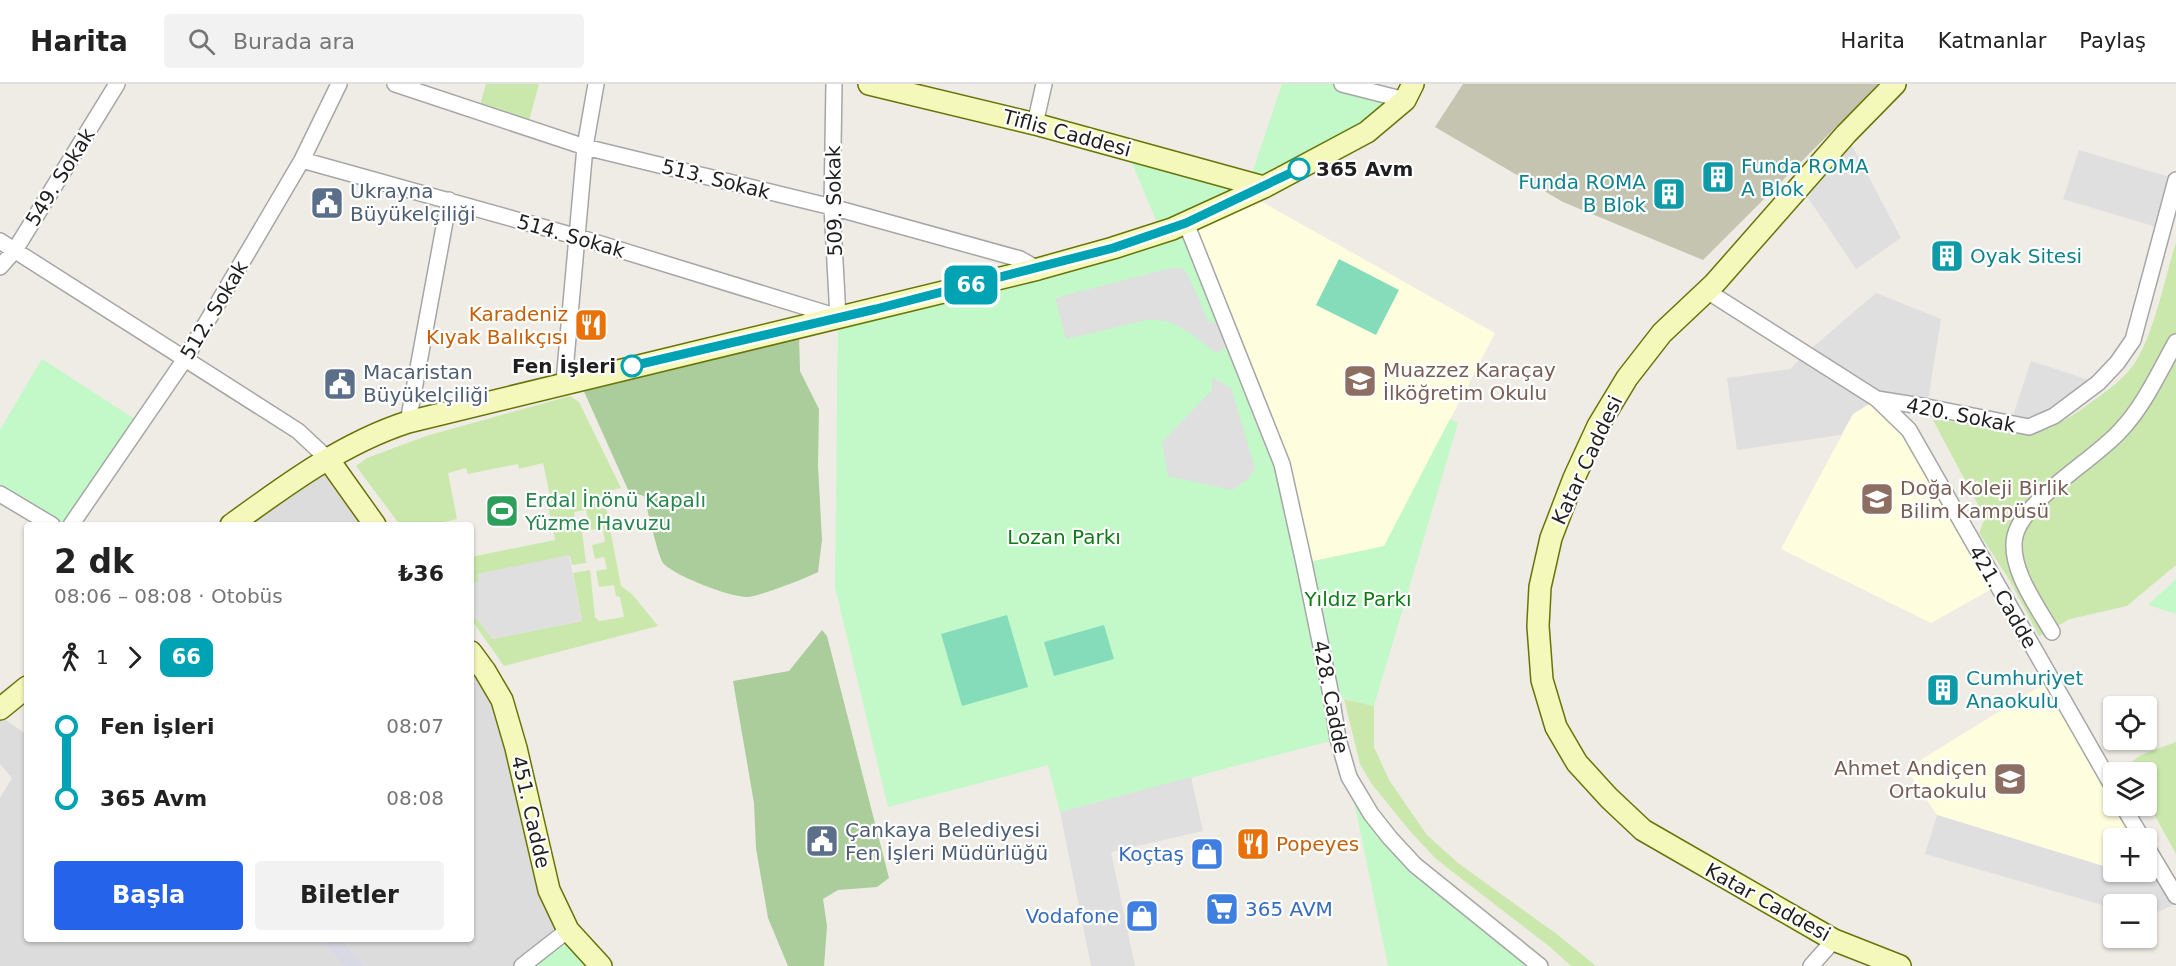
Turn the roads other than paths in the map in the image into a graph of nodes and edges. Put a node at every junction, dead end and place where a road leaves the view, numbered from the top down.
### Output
1 (117, 84) edge
2 (339, 84) edge
3 (395, 84) edge
4 (596, 84) edge
5 (834, 84) edge
6 (869, 84) edge
7 (1044, 84) edge
8 (1342, 84) edge
9 (1895, 84) edge
10 (1409, 92) edge
11 (1035, 124) junction
12 (585, 147) junction
13 (302, 160) junction
14 (2176, 180) edge
15 (1264, 187) junction
16 (449, 200) junction
17 (832, 207) junction
18 (1186, 223) junction
19 (578, 237) junction
20 (0, 241) edge
21 (15, 250) junction
22 (0, 267) edge
23 (1038, 269) junction
24 (1707, 291) junction
25 (838, 317) junction
26 (2176, 342) edge
27 (185, 359) junction
28 (564, 382) junction
29 (1877, 399) junction
30 (408, 422) junction
31 (328, 459) junction
32 (0, 494) edge
33 (47, 522) edge
34 (73, 522) edge
35 (235, 522) edge
36 (373, 522) edge
37 (2052, 632) dead end
38 (474, 656) edge
39 (24, 689) edge
40 (0, 709) edge
41 (2103, 770) edge
42 (2157, 864) edge
43 (2176, 896) edge
44 (568, 930) junction
45 (1834, 940) junction
46 (522, 966) edge
47 (601, 966) edge
48 (1540, 966) edge
49 (1811, 966) edge
50 (1900, 966) edge

1 - 21 street, 549. Sokak
2 - 13 street, 512. Sokak
3 - 12 street, 513. Sokak
4 - 12 street
5 - 17 street, 509. Sokak
6 - 11 main road, Tiflis Caddesi
7 - 11 street
8 - 10 street
9 - 24 main road, Katar Caddesi
10 - 15 main road
11 - 15 main road, Tiflis Caddesi
12 - 17 street, 513. Sokak
12 - 19 street
13 - 16 street, 514. Sokak
13 - 27 street, 512. Sokak
14 - 29 street, 420. Sokak
15 - 18 main road
16 - 19 street, 514. Sokak
16 - 30 street
17 - 23 street, 513. Sokak
17 - 25 street, 509. Sokak
18 - 23 main road
18 - 48 street, 428. Cadde
19 - 25 street, 514. Sokak
19 - 28 street
20 - 21 street
21 - 22 street, 549. Sokak
21 - 27 street
23 - 25 main road
24 - 29 street, 421. Cadde
24 - 45 main road, Katar Caddesi
25 - 28 main road
26 - 37 street
27 - 31 street
27 - 34 street, 512. Sokak
28 - 30 main road
29 - 41 street, 421. Cadde
30 - 31 main road
31 - 35 main road
31 - 36 main road
32 - 33 street
38 - 44 main road, 451. Cadde
39 - 40 main road
42 - 43 street
44 - 46 street
44 - 47 main road, 451. Cadde
45 - 49 street
45 - 50 main road, Katar Caddesi

